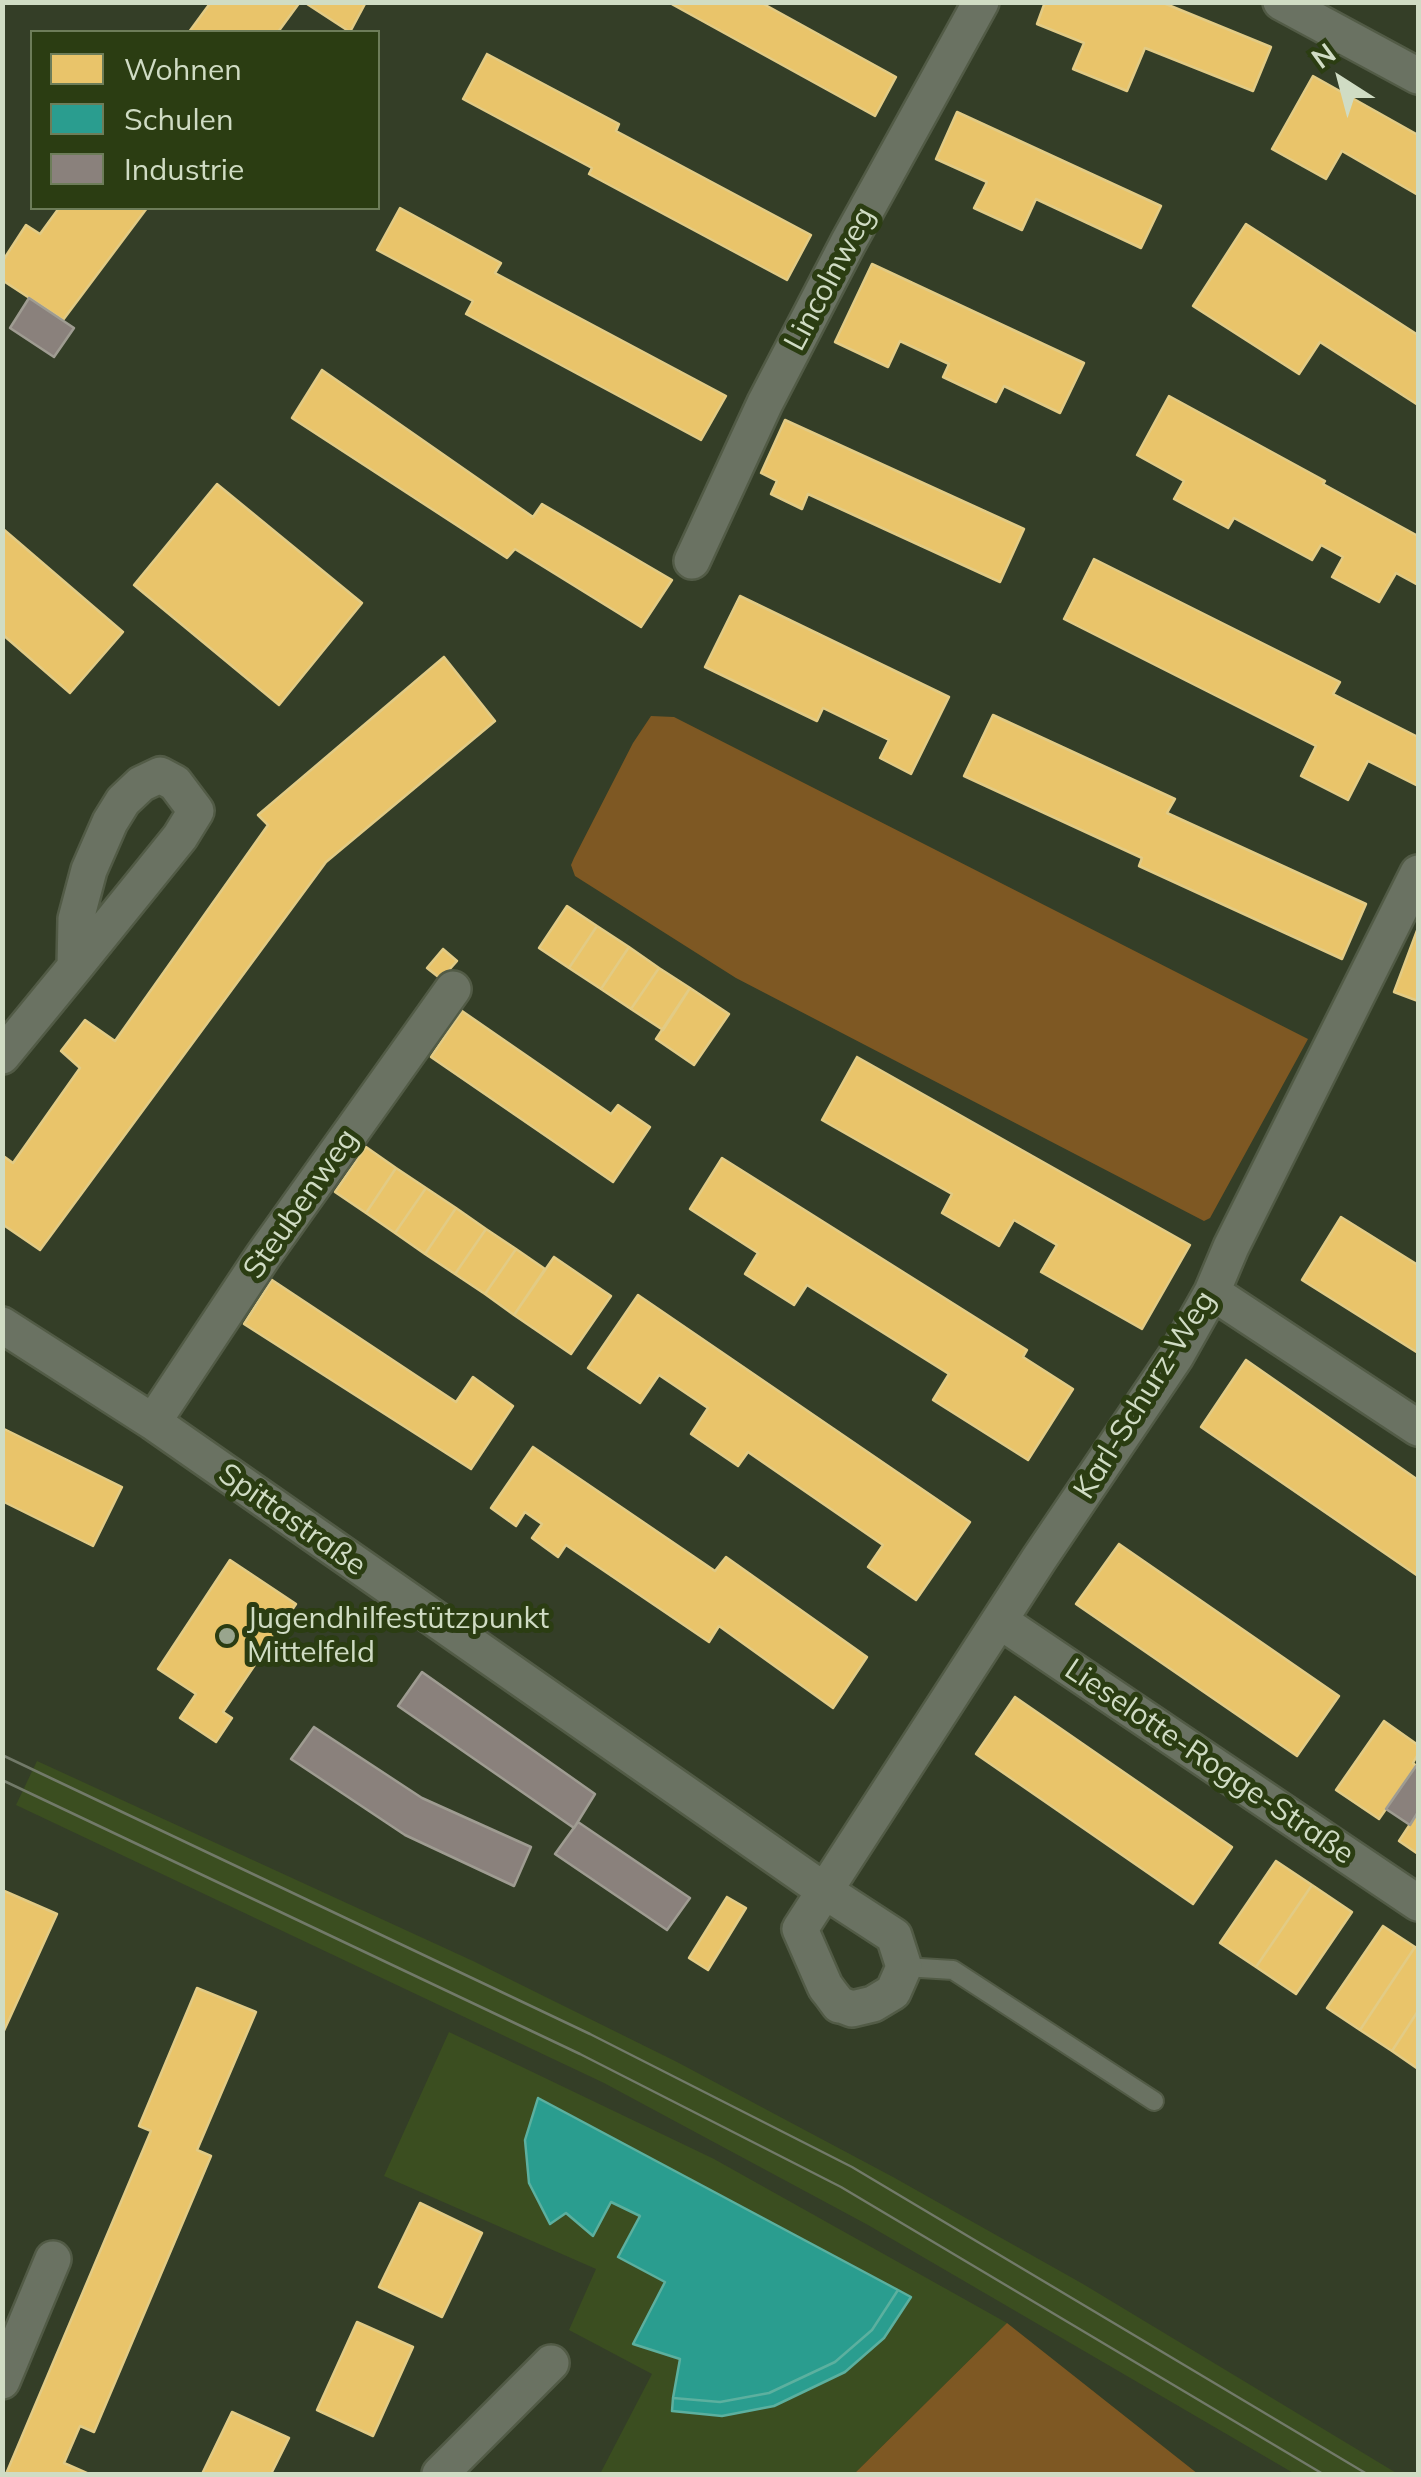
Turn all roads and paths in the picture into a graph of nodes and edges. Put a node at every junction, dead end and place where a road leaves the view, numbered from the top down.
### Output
1 (980, 2) edge
2 (1281, 2) edge
3 (1418, 76) edge
4 (692, 561) dead end
5 (1418, 873) edge
6 (75, 967) junction
7 (454, 990) dead end
8 (2, 1056) edge
9 (1212, 1292) junction
10 (2, 1326) edge
11 (153, 1422) junction
12 (1418, 1428) edge
13 (1000, 1621) junction
14 (825, 1891) junction
15 (1418, 1903) edge
16 (904, 1966) junction
17 (1154, 2101) dead end
18 (54, 2259) dead end
19 (551, 2363) dead end
20 (2, 2381) edge
21 (440, 2474) edge

1 - 4 street, Lincolnweg
2 - 3 street
5 - 9 street, Karl-Schurz-Weg
6 - 6 street
6 - 8 street
7 - 11 street, Steubenweg
9 - 12 street
9 - 13 street, Karl-Schurz-Weg
10 - 11 street, Spittastraße
11 - 14 street, Spittastraße
13 - 14 street, Karl-Schurz-Weg
13 - 15 street, Lieselotte-Rogge-Straße
14 - 16 street, Spittastraße
14 - 16 street
16 - 17 lane
18 - 20 street
19 - 21 street

